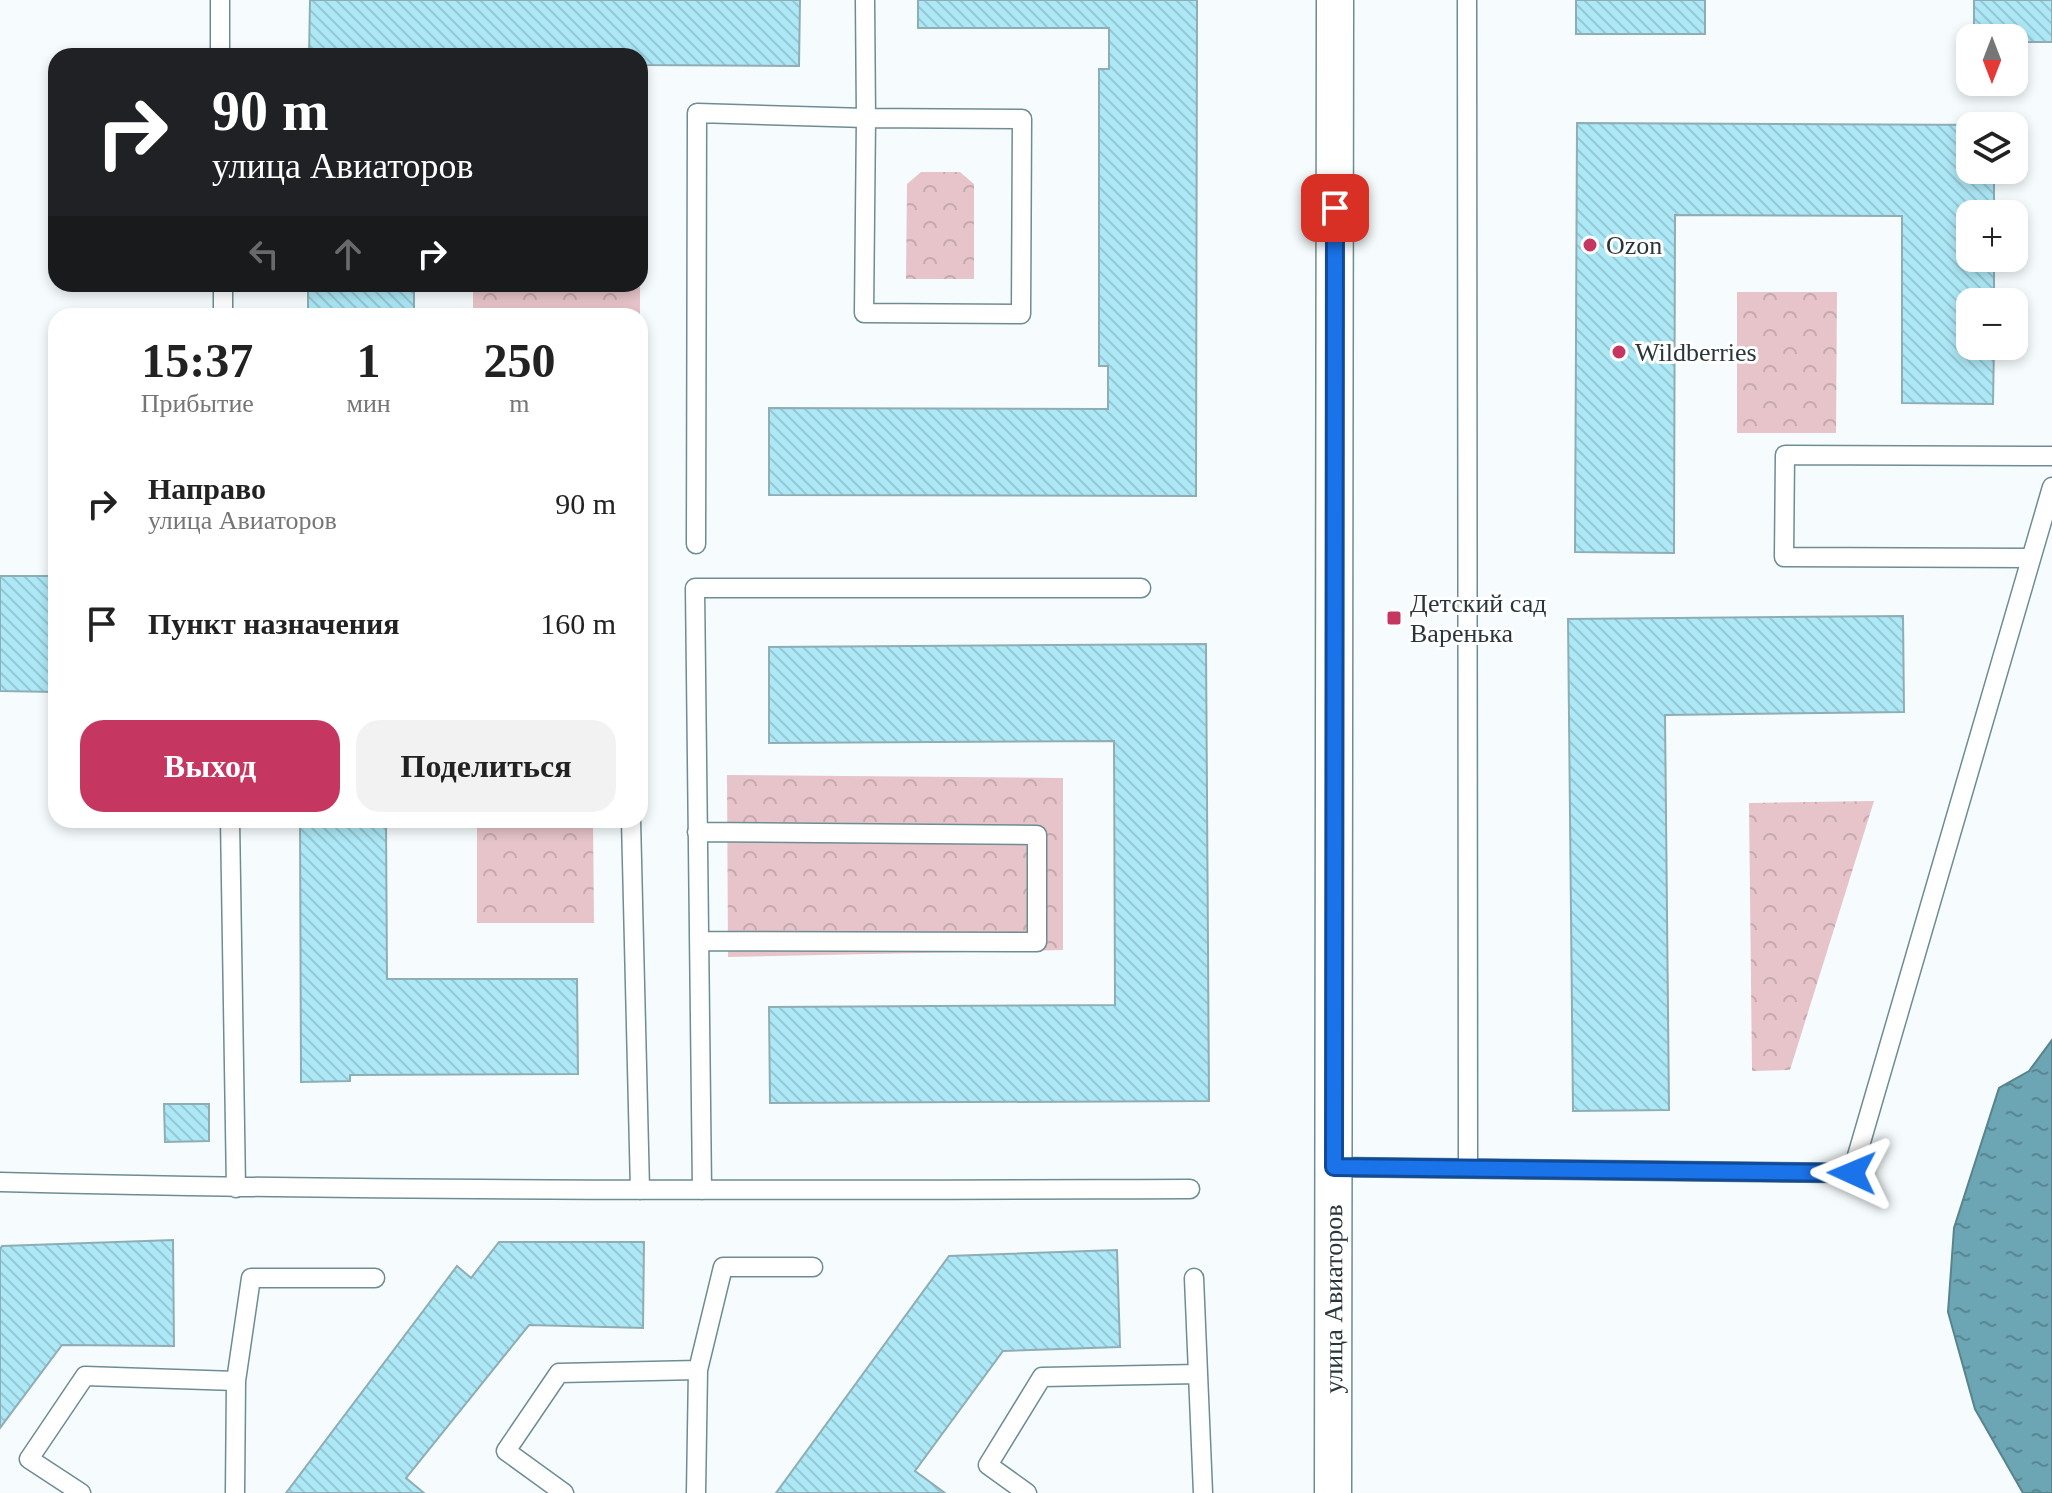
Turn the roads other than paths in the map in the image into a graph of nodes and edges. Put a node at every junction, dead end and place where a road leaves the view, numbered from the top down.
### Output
1 (220, 0) edge
2 (865, 0) edge
3 (1335, 0) edge
4 (1467, 0) edge
5 (220, 48) edge
6 (866, 118) junction
7 (2052, 456) edge
8 (2052, 487) edge
9 (696, 544) dead end
10 (2031, 558) junction
11 (1141, 588) dead end
12 (230, 828) edge
13 (631, 828) edge
14 (697, 832) junction
15 (699, 941) junction
16 (1334, 1167) junction
17 (1468, 1167) junction
18 (0, 1182) edge
19 (236, 1188) junction
20 (1190, 1189) dead end
21 (640, 1190) junction
22 (702, 1190) junction
23 (813, 1267) dead end
24 (375, 1278) dead end
25 (1194, 1278) dead end
26 (698, 1370) junction
27 (1198, 1374) junction
28 (236, 1381) junction
29 (81, 1493) edge
30 (235, 1493) edge
31 (564, 1493) edge
32 (696, 1493) edge
33 (1027, 1493) edge
34 (1203, 1493) edge
35 (1333, 1493) edge

1 - 5 lane
2 - 6 lane
3 - 16 street, улица Авиаторов
4 - 17 lane
6 - 6 lane
6 - 9 lane
7 - 10 lane
8 - 10 lane
10 - 17 lane
11 - 14 lane
12 - 19 lane
13 - 21 lane
14 - 15 lane
14 - 15 lane
15 - 22 lane
16 - 17 lane
16 - 35 street, улица Авиаторов
18 - 19 lane
19 - 21 lane
20 - 22 lane
21 - 22 lane
23 - 26 lane
24 - 28 lane
25 - 27 lane
26 - 31 lane
26 - 32 lane
27 - 33 lane
27 - 34 lane
28 - 29 lane
28 - 30 lane

